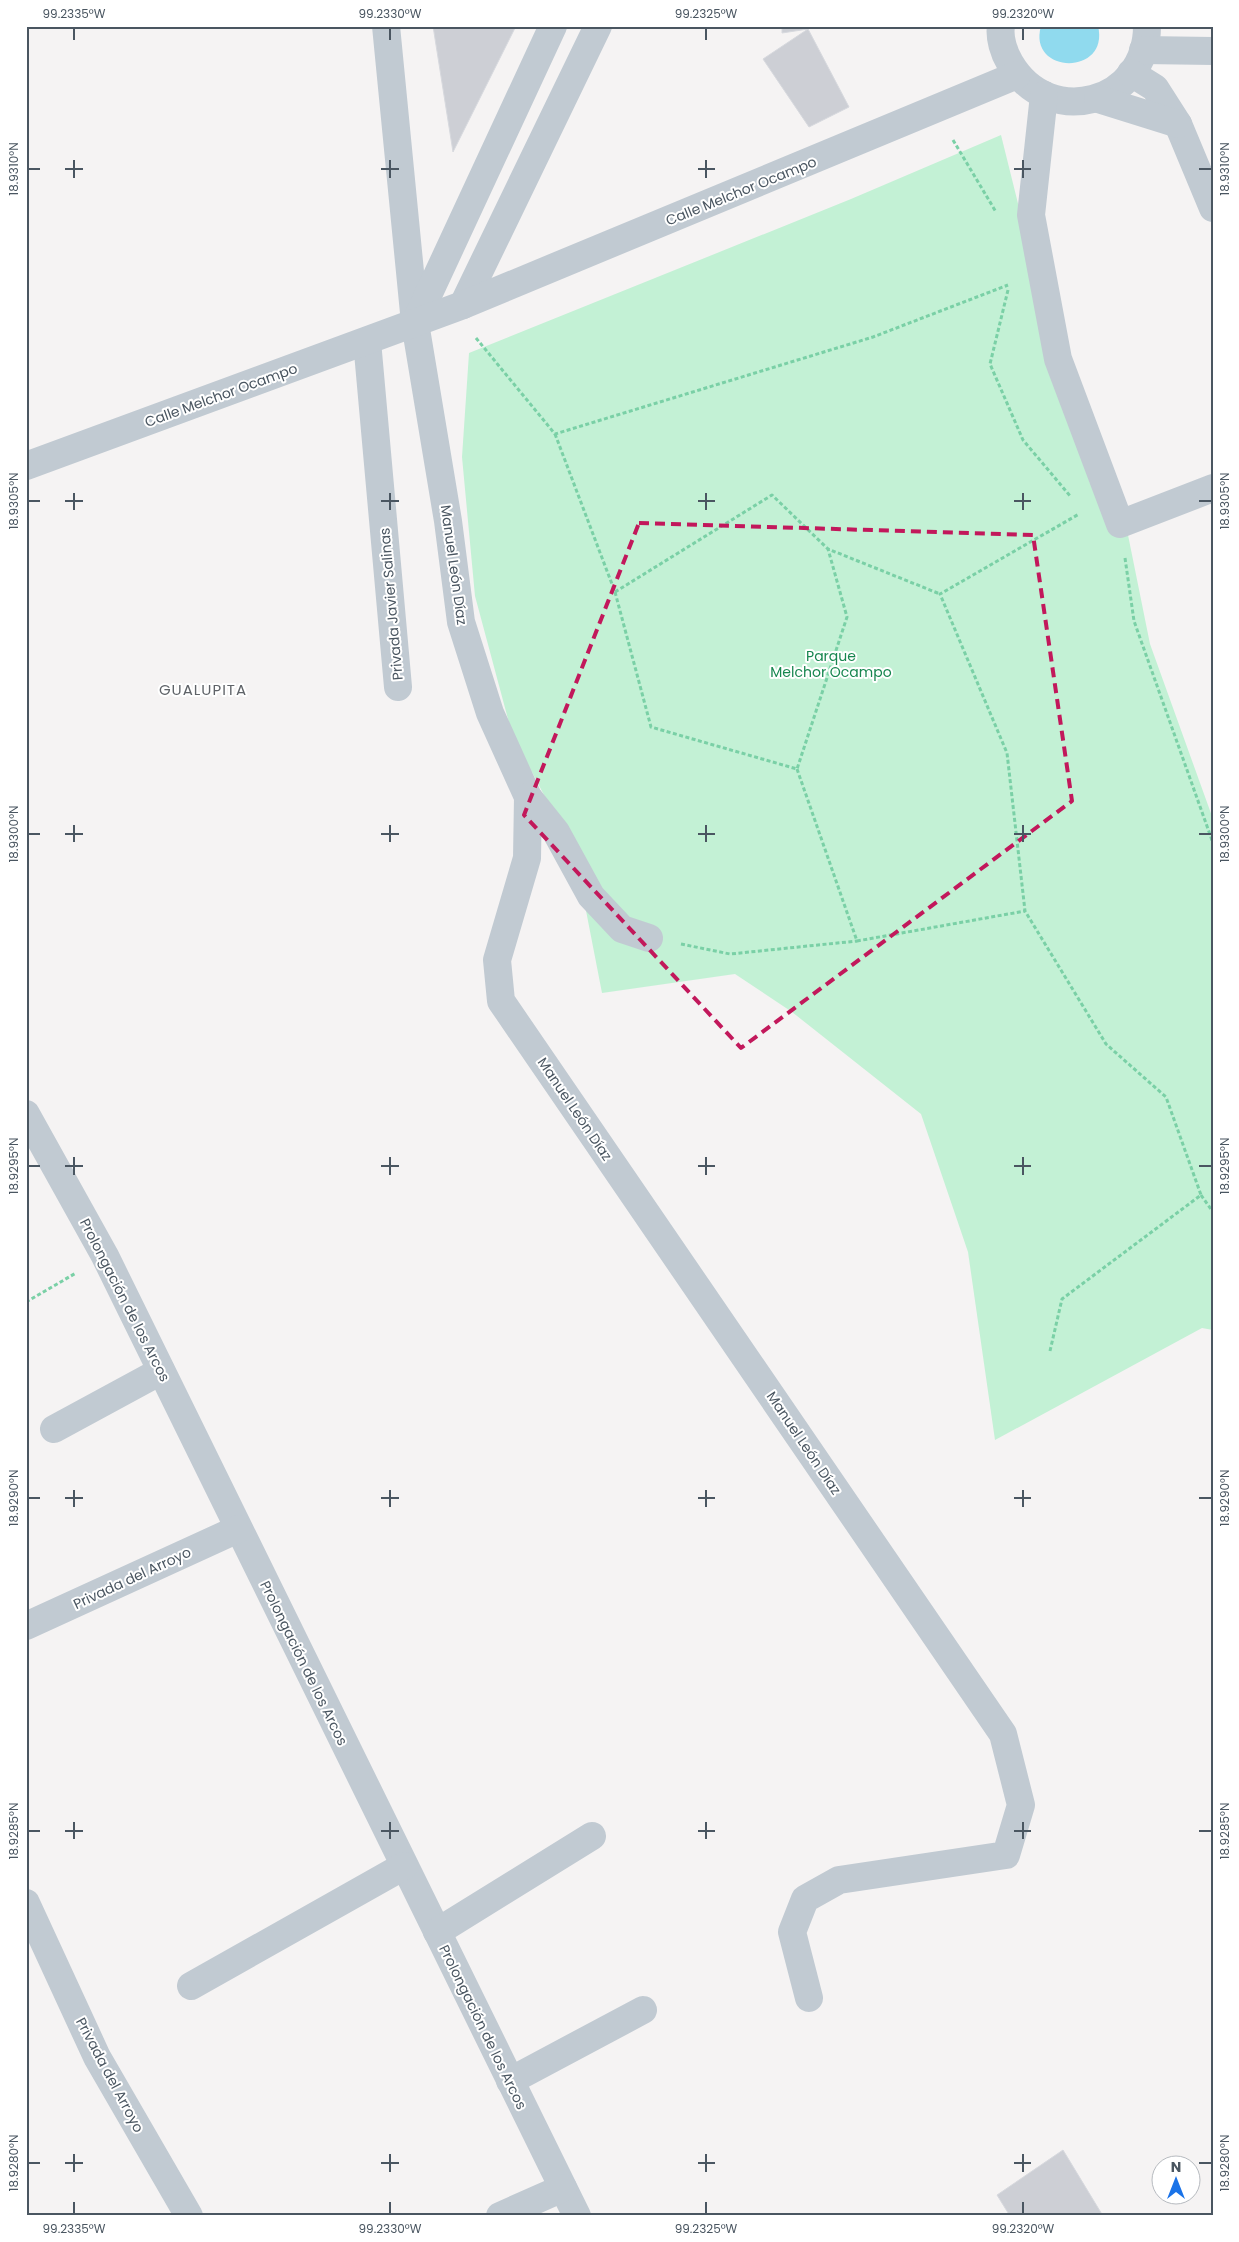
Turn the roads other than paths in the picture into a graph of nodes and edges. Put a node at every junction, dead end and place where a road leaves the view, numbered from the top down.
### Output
1 (386, 26) edge
2 (553, 26) edge
3 (598, 26) edge
4 (1001, 26) edge
5 (1140, 50) edge
6 (1213, 51) edge
7 (1017, 75) junction
8 (1044, 94) junction
9 (1098, 98) junction
10 (1178, 124) junction
11 (1213, 208) edge
12 (457, 307) junction
13 (415, 322) junction
14 (367, 341) junction
15 (26, 466) edge
16 (1213, 488) edge
17 (398, 687) dead end
18 (528, 797) junction
19 (649, 938) road end
20 (26, 1114) edge
21 (161, 1371) junction
22 (54, 1429) dead end
23 (238, 1529) junction
24 (26, 1626) edge
25 (592, 1836) dead end
26 (404, 1866) junction
27 (26, 1903) edge
28 (437, 1932) junction
29 (192, 1986) dead end
30 (809, 1998) dead end
31 (643, 2010) dead end
32 (510, 2081) junction
33 (563, 2188) junction
34 (188, 2216) edge
35 (500, 2216) edge
36 (577, 2216) edge

1 - 13 street
2 - 13 street
3 - 12 street
4 - 7 street
5 - 6 street
5 - 9 street
5 - 10 street
7 - 8 street
7 - 12 street, Calle Melchor Ocampo
8 - 9 street
8 - 16 street
9 - 10 street
10 - 11 street
12 - 13 street, Calle Melchor Ocampo
13 - 14 street, Calle Melchor Ocampo
13 - 18 street, Manuel León Díaz
14 - 15 street, Calle Melchor Ocampo
14 - 17 street, Privada Javier Salinas
18 - 19 street
18 - 30 street, Manuel León Díaz
20 - 21 street, Prolongación de los Arcos
21 - 22 street
21 - 23 street, Prolongación de los Arcos
23 - 24 street, Privada del Arroyo
23 - 26 street, Prolongación de los Arcos
25 - 28 street
26 - 28 street, Prolongación de los Arcos
26 - 29 street
27 - 34 street, Privada del Arroyo
28 - 32 street, Prolongación de los Arcos
31 - 32 street
32 - 33 street, Prolongación de los Arcos
33 - 35 street
33 - 36 street, Prolongación de los Arcos

